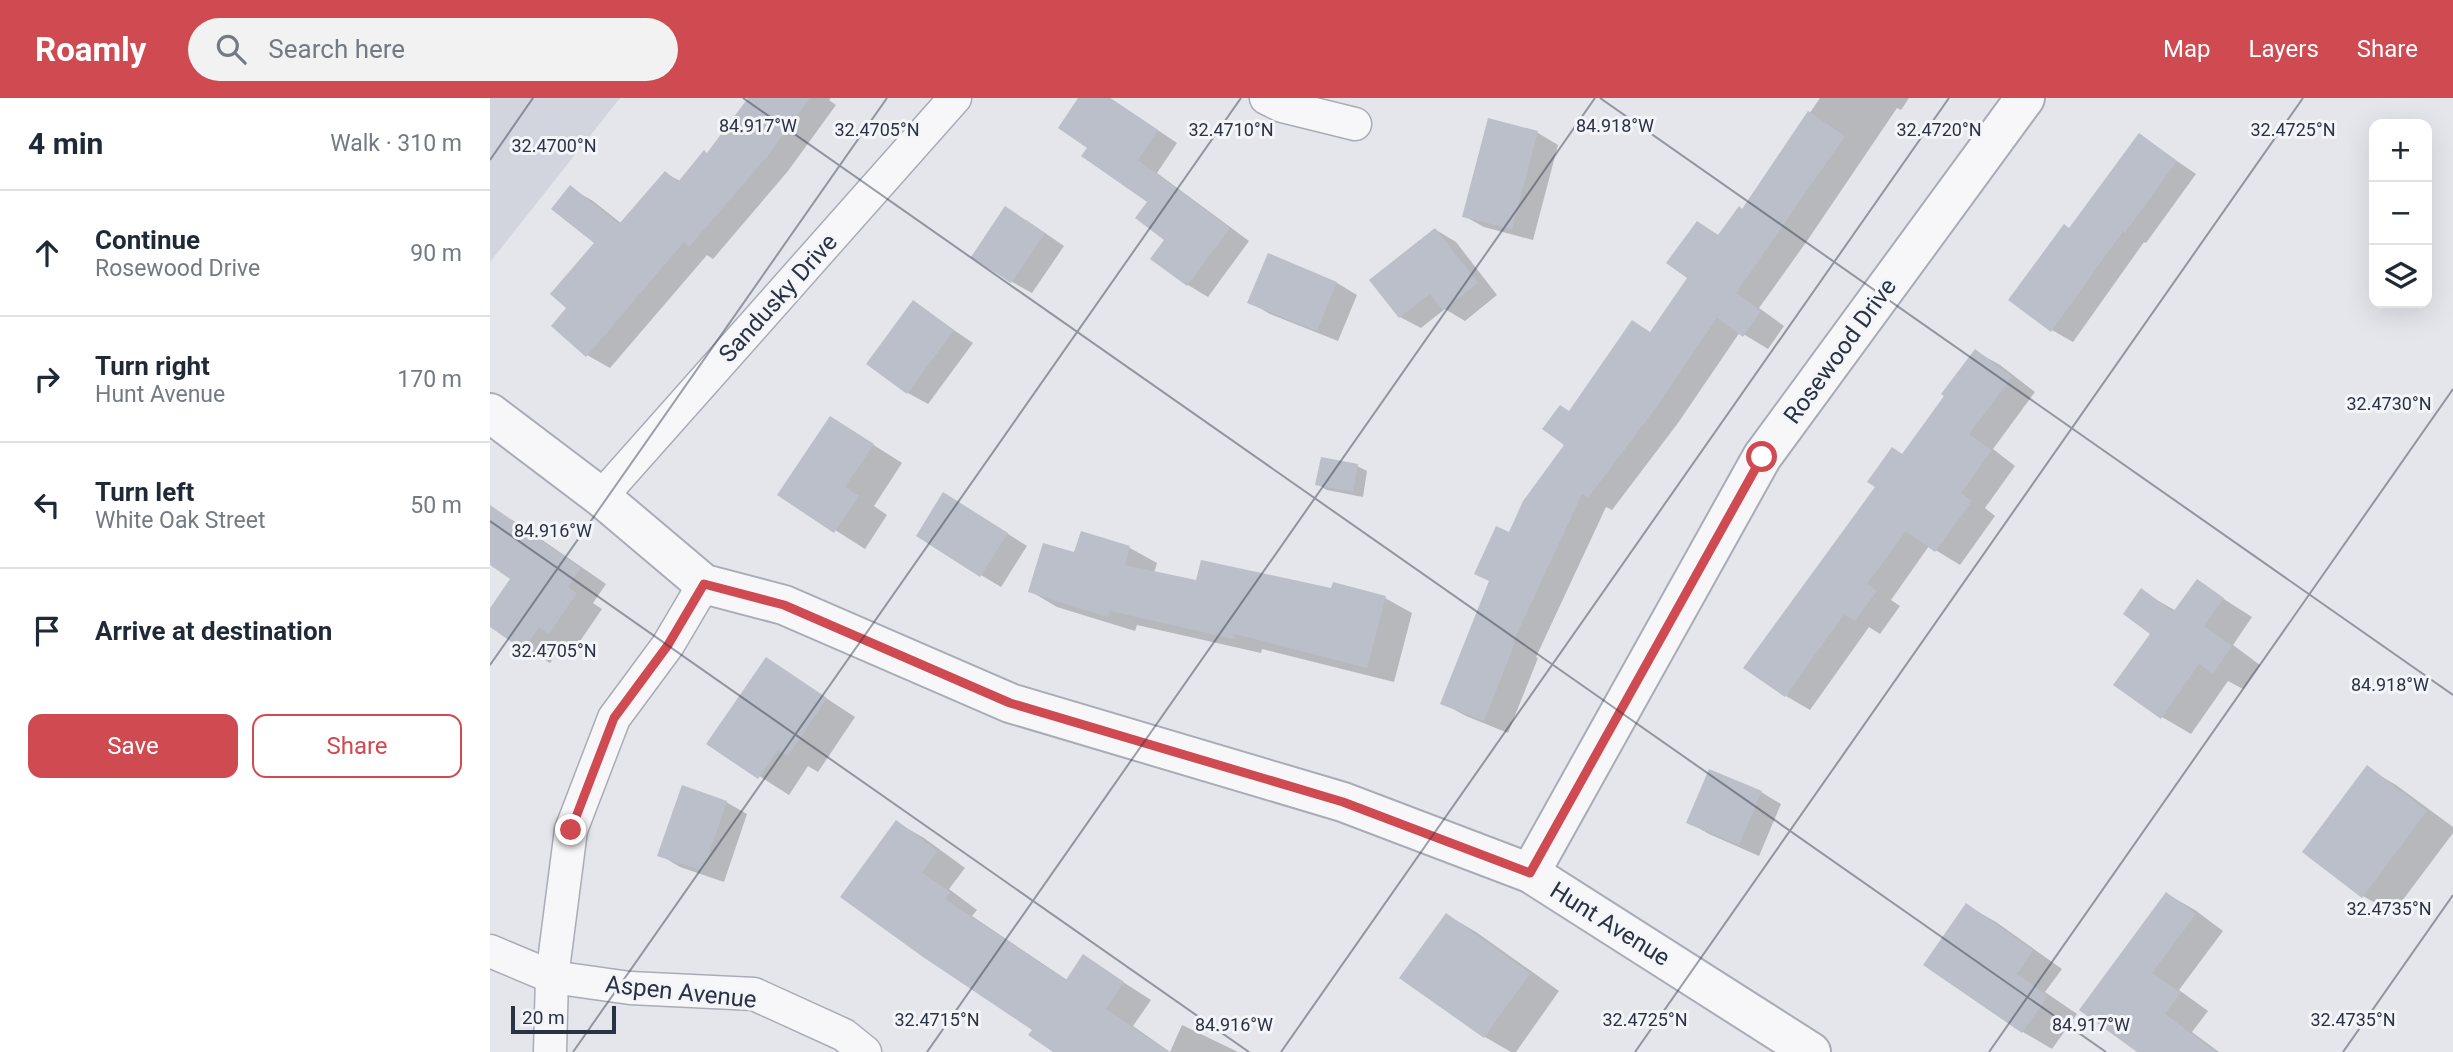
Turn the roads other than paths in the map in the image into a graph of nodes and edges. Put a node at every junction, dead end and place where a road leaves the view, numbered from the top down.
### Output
1 (955, 98) edge
2 (1266, 98) edge
3 (2025, 98) edge
4 (1355, 124) dead end
5 (490, 413) edge
6 (601, 497) junction
7 (704, 584) junction
8 (1530, 873) junction
9 (490, 951) edge
10 (552, 977) junction
11 (550, 1052) edge
12 (865, 1052) edge
13 (1811, 1052) edge

1 - 6 street, Sandusky Drive
2 - 4 street
3 - 8 street, Rosewood Drive
5 - 6 street, Hunt Avenue
6 - 7 street, Hunt Avenue
7 - 8 street, Hunt Avenue
7 - 10 street
8 - 13 street, Hunt Avenue
9 - 10 street, Aspen Avenue
10 - 11 street
10 - 12 street, Aspen Avenue

